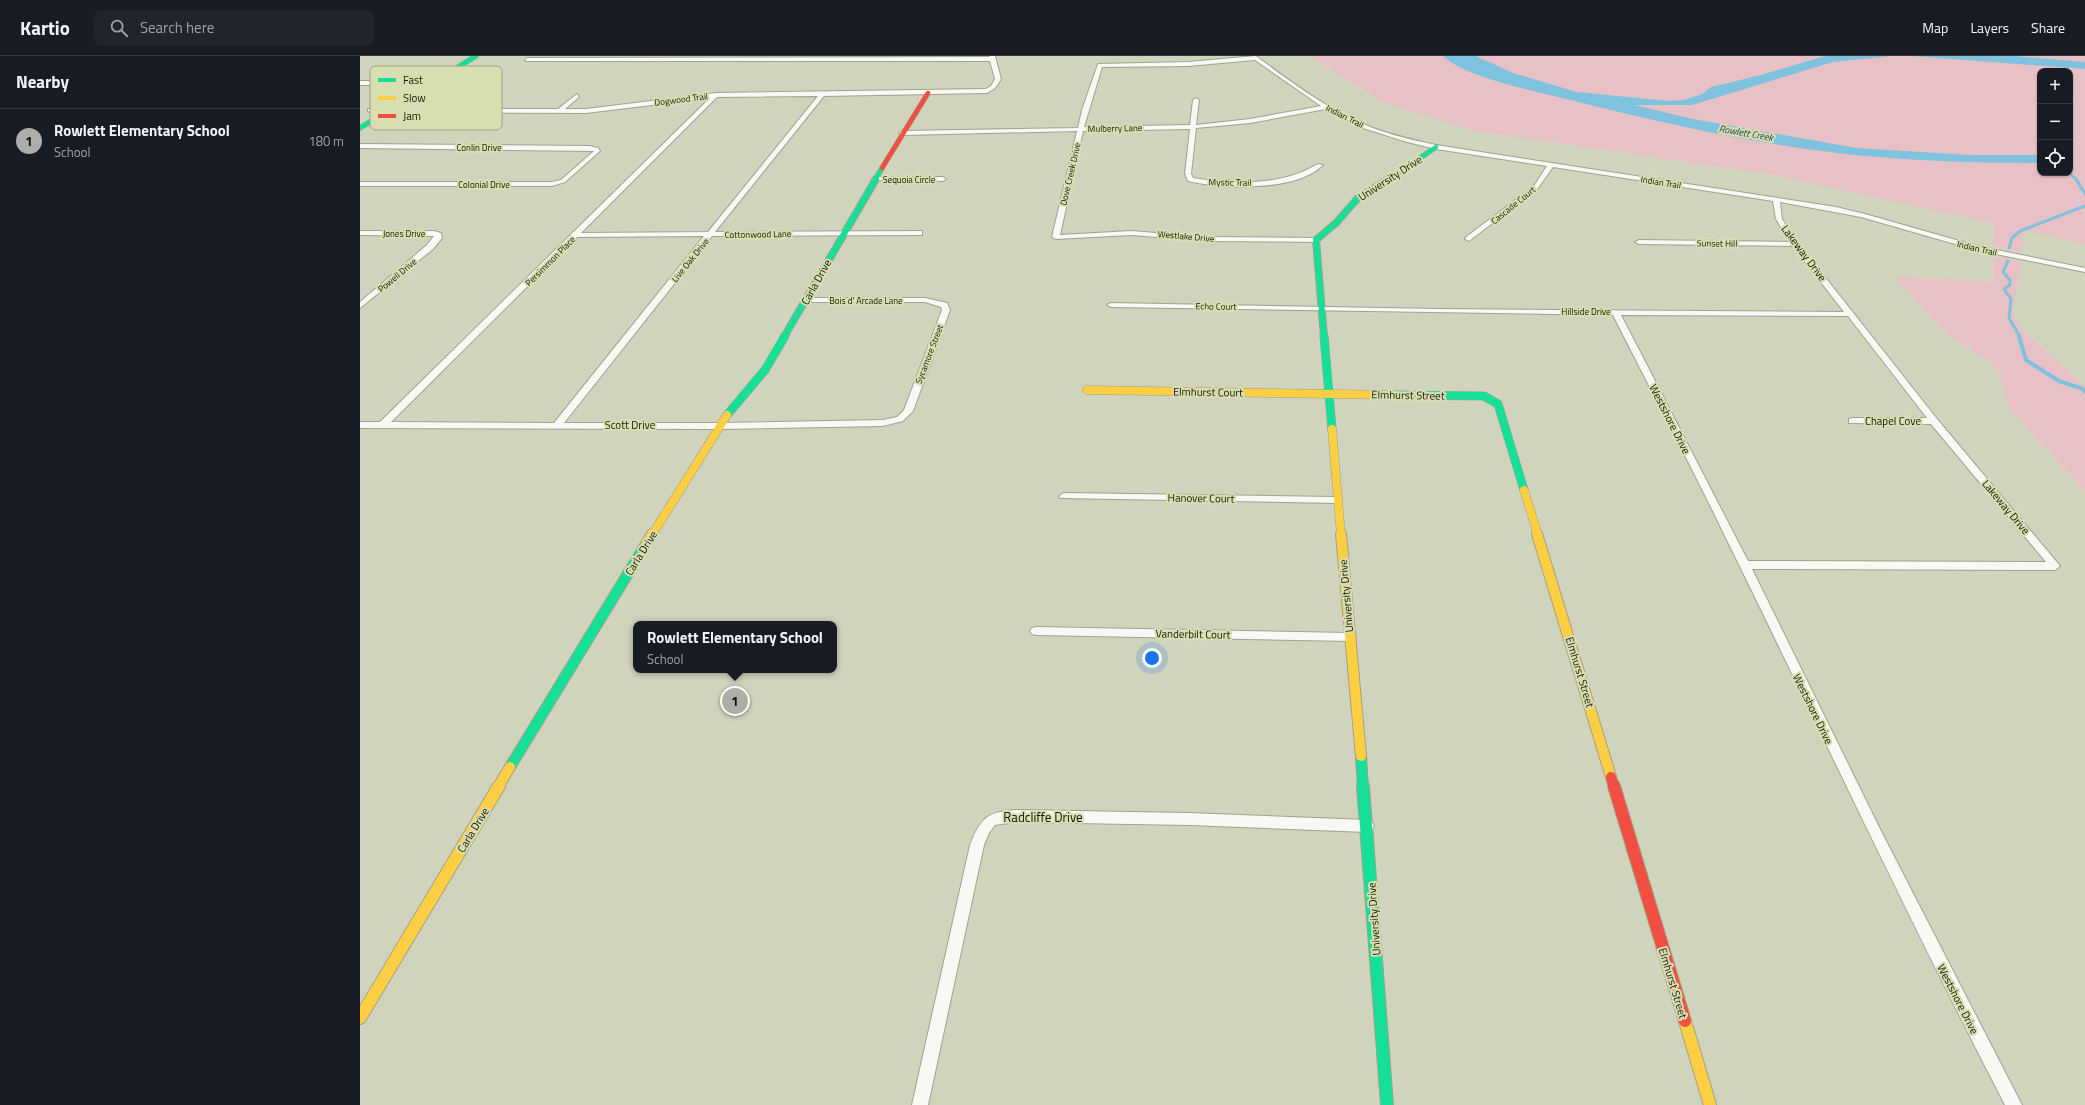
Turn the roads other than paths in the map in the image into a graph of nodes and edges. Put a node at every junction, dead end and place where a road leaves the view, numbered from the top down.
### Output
1 (459, 56) edge
2 (476, 56) edge
3 (534, 56) edge
4 (632, 56) edge
5 (1254, 57) edge
6 (992, 58) edge
7 (625, 61) junction
8 (442, 66) edge
9 (460, 66) edge
10 (370, 82) edge
11 (360, 83) edge
12 (928, 93) junction
13 (822, 94) junction
14 (716, 95) junction
15 (577, 96) dead end
16 (1196, 100) dead end
17 (1326, 107) junction
18 (370, 110) edge
19 (502, 110) edge
20 (559, 111) junction
21 (360, 116) edge
22 (370, 122) edge
23 (1193, 127) junction
24 (360, 128) edge
25 (1080, 128) junction
26 (902, 134) junction
27 (360, 146) edge
28 (1436, 147) junction
29 (597, 151) joint
30 (1320, 165) dead end
31 (1551, 165) junction
32 (875, 179) junction
33 (943, 179) dead end
34 (360, 184) edge
35 (1776, 199) junction
36 (844, 232) junction
37 (360, 233) edge
38 (919, 233) dead end
39 (577, 235) junction
40 (710, 235) junction
41 (1056, 237) joint
42 (1469, 239) dead end
43 (1316, 240) junction
44 (1639, 242) dead end
45 (433, 243) joint
46 (1796, 244) junction
47 (2085, 270) edge
48 (806, 300) junction
49 (925, 300) joint
50 (1111, 305) dead end
51 (360, 306) edge
52 (1322, 308) junction
53 (1616, 312) junction
54 (1851, 314) junction
55 (1087, 390) dead end
56 (1329, 394) junction
57 (900, 419) joint
58 (1852, 421) dead end
59 (1934, 421) junction
60 (360, 425) edge
61 (383, 425) junction
62 (557, 425) junction
63 (720, 426) junction
64 (1064, 496) dead end
65 (1337, 500) junction
66 (1745, 565) junction
67 (1036, 631) dead end
68 (1350, 637) junction
69 (1367, 826) junction
70 (360, 1018) edge
71 (920, 1105) edge
72 (1387, 1105) edge
73 (1710, 1105) edge
74 (2014, 1105) edge

1 - 8 street
2 - 9 street
3 - 7 street
4 - 7 street
5 - 17 street, Indian Trail
5 - 25 street, Dove Creek Drive
6 - 7 street
6 - 12 street, Dogwood Trail
10 - 11 street
12 - 13 street, Dogwood Trail
12 - 26 street, Carla Drive
13 - 14 street, Dogwood Trail
13 - 40 street, Live Oak Drive
14 - 20 street, Dogwood Trail
14 - 39 street, Persimmon Place
15 - 20 street
16 - 23 street
17 - 23 street, Mulberry Lane
17 - 28 street, Indian Trail
18 - 21 street
19 - 20 street, Dogwood Trail
22 - 24 street
23 - 25 street, Mulberry Lane
23 - 30 street, Mystic Trail
25 - 26 street, Mulberry Lane
25 - 41 street, Dove Creek Drive
26 - 32 street, Carla Drive
27 - 29 street, Conlin Drive
28 - 31 street, Indian Trail
28 - 43 street, University Drive
29 - 34 street, Colonial Drive
31 - 35 street, Indian Trail
31 - 42 street, Cascade Court
32 - 33 street, Sequoia Circle
32 - 36 street, Carla Drive
35 - 46 street, Lakeway Drive
35 - 47 street, Indian Trail
36 - 38 street, Cottonwood Lane
36 - 40 street, Cottonwood Lane
36 - 48 street, Carla Drive
37 - 45 street, Jones Drive
39 - 40 street, Cottonwood Lane
39 - 61 street, Persimmon Place
40 - 62 street, Live Oak Drive
41 - 43 street, Westlake Drive
43 - 52 street, University Drive
44 - 46 street, Sunset Hill
45 - 51 street, Powell Drive
46 - 54 street, Lakeway Drive
48 - 49 street, Bois d' Arcade Lane
48 - 63 street, Carla Drive
49 - 57 street, Sycamore Street
50 - 52 street, Echo Court
52 - 53 street, Hillside Drive
52 - 56 street, University Drive
53 - 54 street, Hillside Drive
53 - 66 street, Westshore Drive
54 - 59 street, Lakeway Drive
55 - 56 street, Elmhurst Court
56 - 65 street, University Drive
56 - 73 street, Elmhurst Street
57 - 63 street, Scott Drive
58 - 59 street, Chapel Cove
59 - 66 street, Lakeway Drive
60 - 61 street, Scott Drive
61 - 62 street, Scott Drive
62 - 63 street, Scott Drive
63 - 70 street, Carla Drive
64 - 65 street, Hanover Court
65 - 68 street, University Drive
66 - 74 street, Westshore Drive
67 - 68 street, Vanderbilt Court
68 - 69 street, University Drive
69 - 71 street, Radcliffe Drive
69 - 72 street, University Drive

